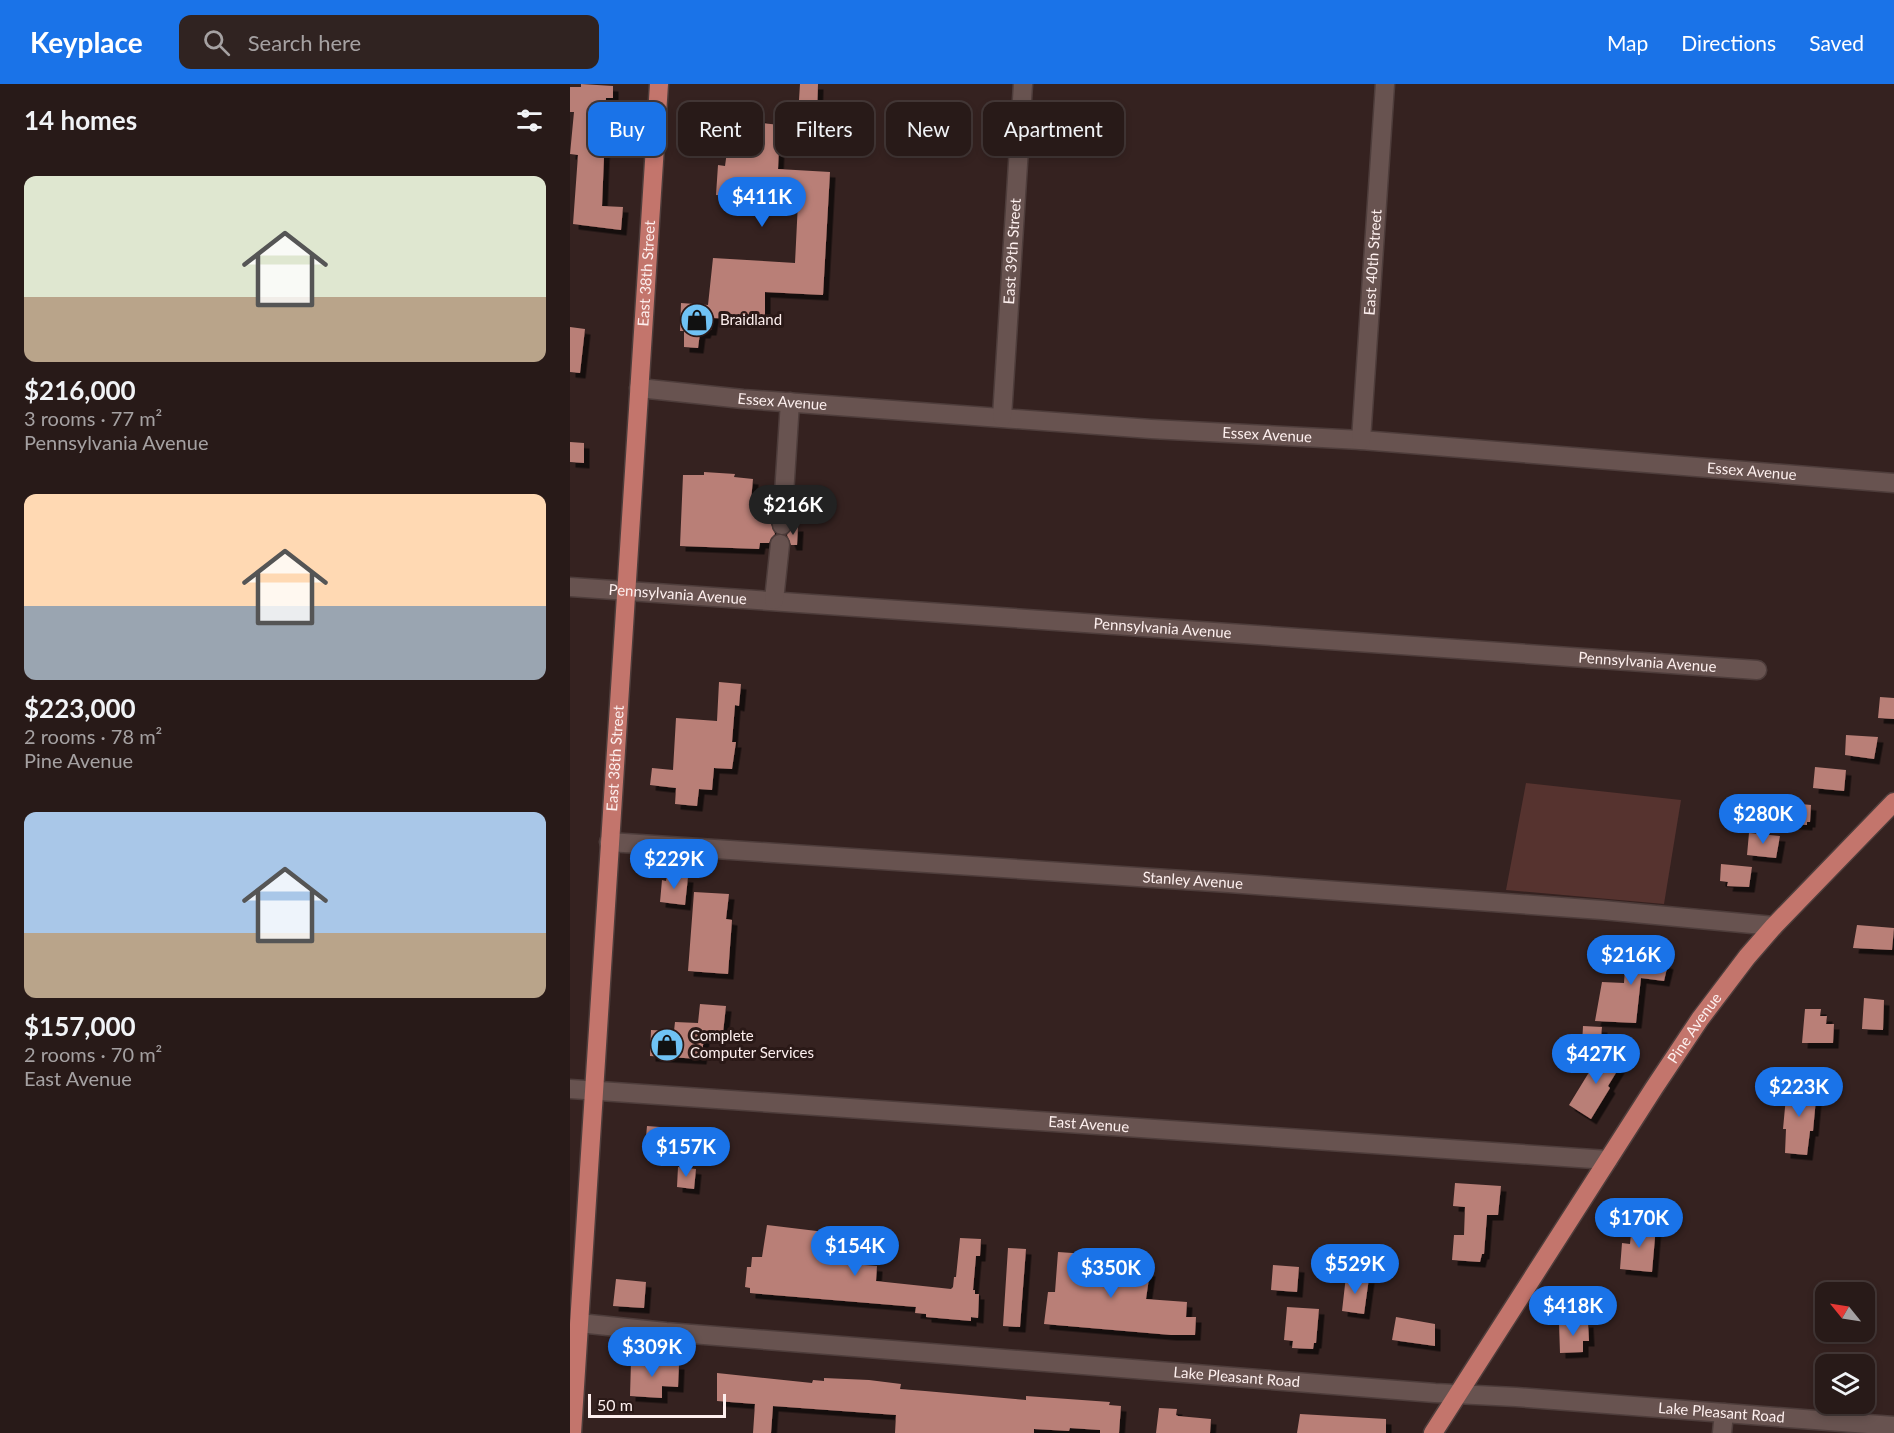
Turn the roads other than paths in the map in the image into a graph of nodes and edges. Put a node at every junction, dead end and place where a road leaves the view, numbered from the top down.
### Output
1 (659, 84) edge
2 (1023, 84) edge
3 (1385, 84) edge
4 (639, 388) junction
5 (790, 402) junction
6 (1002, 417) junction
7 (1361, 440) junction
8 (1894, 483) edge
9 (782, 525) dead end
10 (780, 544) dead end
11 (570, 587) edge
12 (626, 589) junction
13 (774, 600) junction
14 (1756, 670) dead end
15 (1894, 802) edge
16 (609, 842) junction
17 (1774, 926) junction
18 (570, 1089) edge
19 (594, 1091) junction
20 (1608, 1160) junction
21 (579, 1323) junction
22 (1458, 1394) junction
23 (1724, 1413) junction
24 (1894, 1426) edge
25 (572, 1433) edge
26 (1434, 1433) edge
27 (1722, 1433) edge

1 - 4 main road, East 38th Street
2 - 6 street, East 39th Street
3 - 7 street, East 40th Street
4 - 5 street, Essex Avenue
4 - 12 main road, East 38th Street
5 - 6 street, Essex Avenue
5 - 9 street
6 - 7 street, Essex Avenue
7 - 8 street, Essex Avenue
10 - 13 street
11 - 12 street, Pennsylvania Avenue
12 - 13 street, Pennsylvania Avenue
12 - 16 main road, East 38th Street
13 - 14 street, Pennsylvania Avenue
15 - 17 main road, Pine Avenue
16 - 17 street, Stanley Avenue
16 - 19 main road, East 38th Street
17 - 20 main road, Pine Avenue
18 - 19 street, East Avenue
19 - 20 street, East Avenue
19 - 21 main road, East 38th Street
20 - 22 main road, Pine Avenue
21 - 22 street, Lake Pleasant Road
21 - 25 main road, East 38th Street
22 - 23 street, Lake Pleasant Road
22 - 26 main road, Pine Avenue
23 - 24 street, Lake Pleasant Road
23 - 27 street

